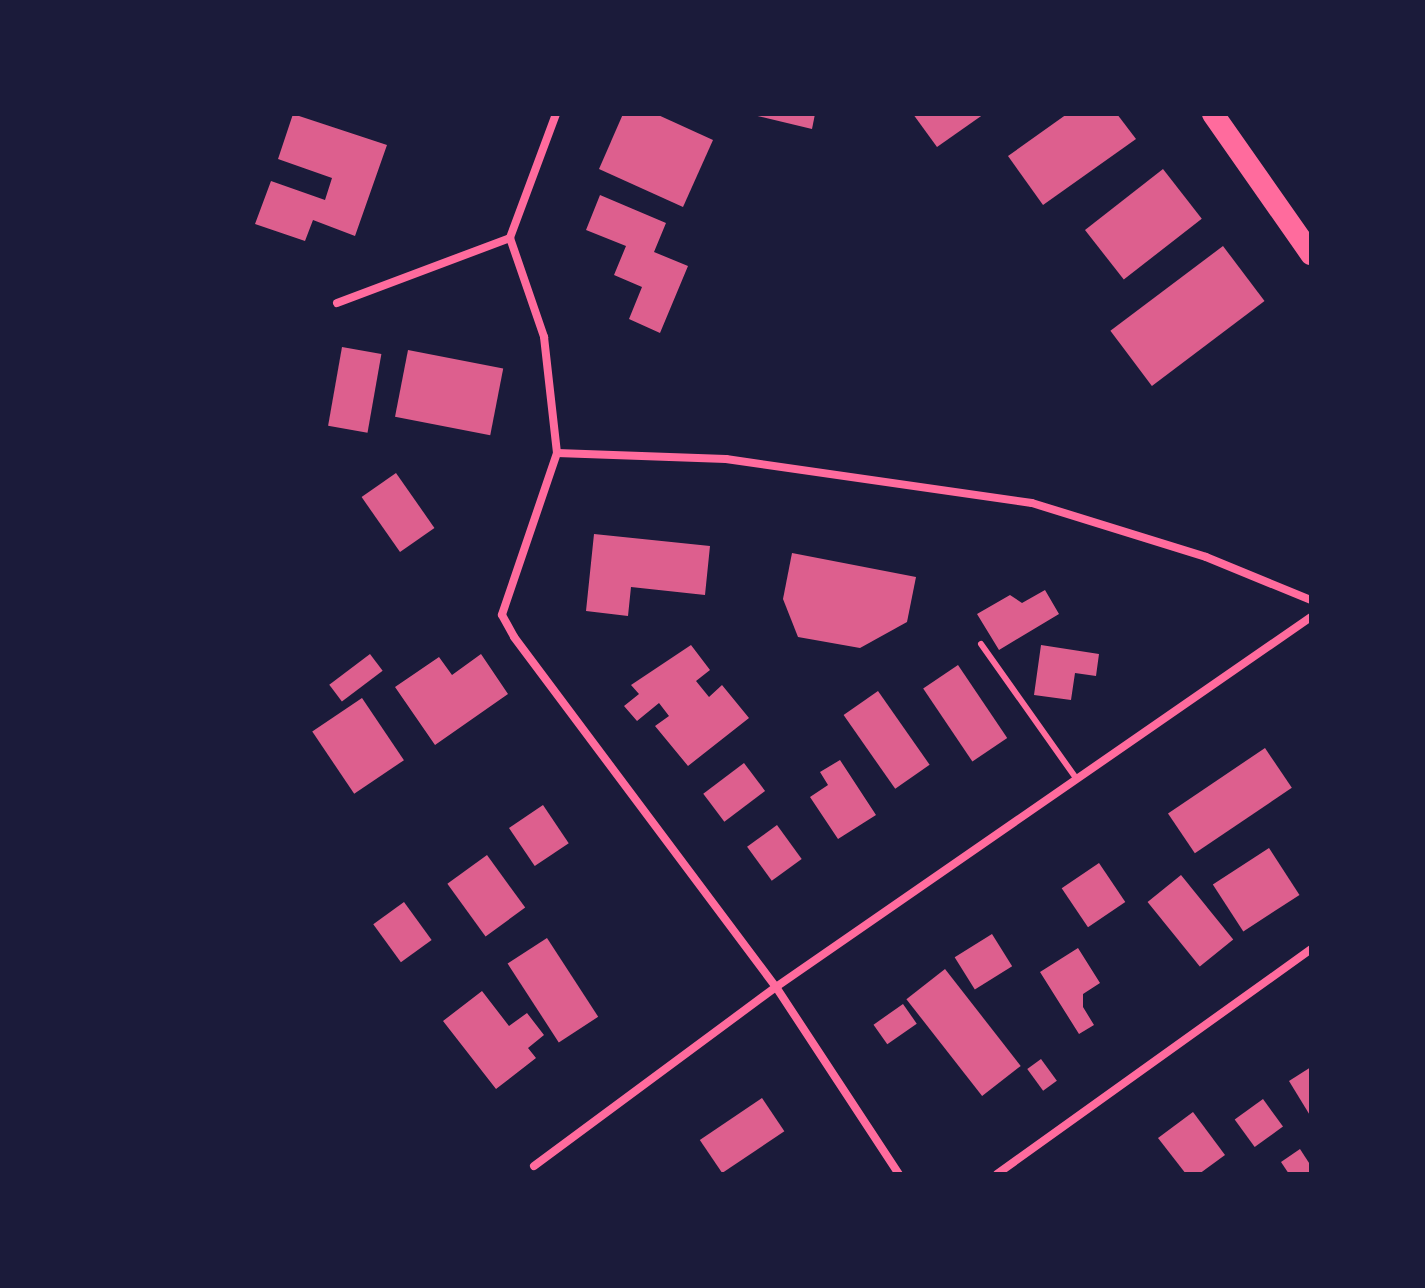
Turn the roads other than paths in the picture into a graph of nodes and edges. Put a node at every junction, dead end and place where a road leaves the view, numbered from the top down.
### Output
1 (556, 114) edge
2 (1213, 114) edge
3 (510, 238) junction
4 (1311, 254) edge
5 (337, 303) dead end
6 (557, 453) junction
7 (1311, 600) edge
8 (1311, 617) edge
9 (981, 644) dead end
10 (1076, 778) junction
11 (1311, 949) edge
12 (776, 987) junction
13 (534, 1166) dead end
14 (899, 1174) edge
15 (997, 1174) edge

1 - 3 street
2 - 4 highway
3 - 5 street
3 - 6 street
6 - 7 street
6 - 12 street
8 - 10 street
9 - 10 lane
10 - 12 street
11 - 15 street
12 - 13 street
12 - 14 street

